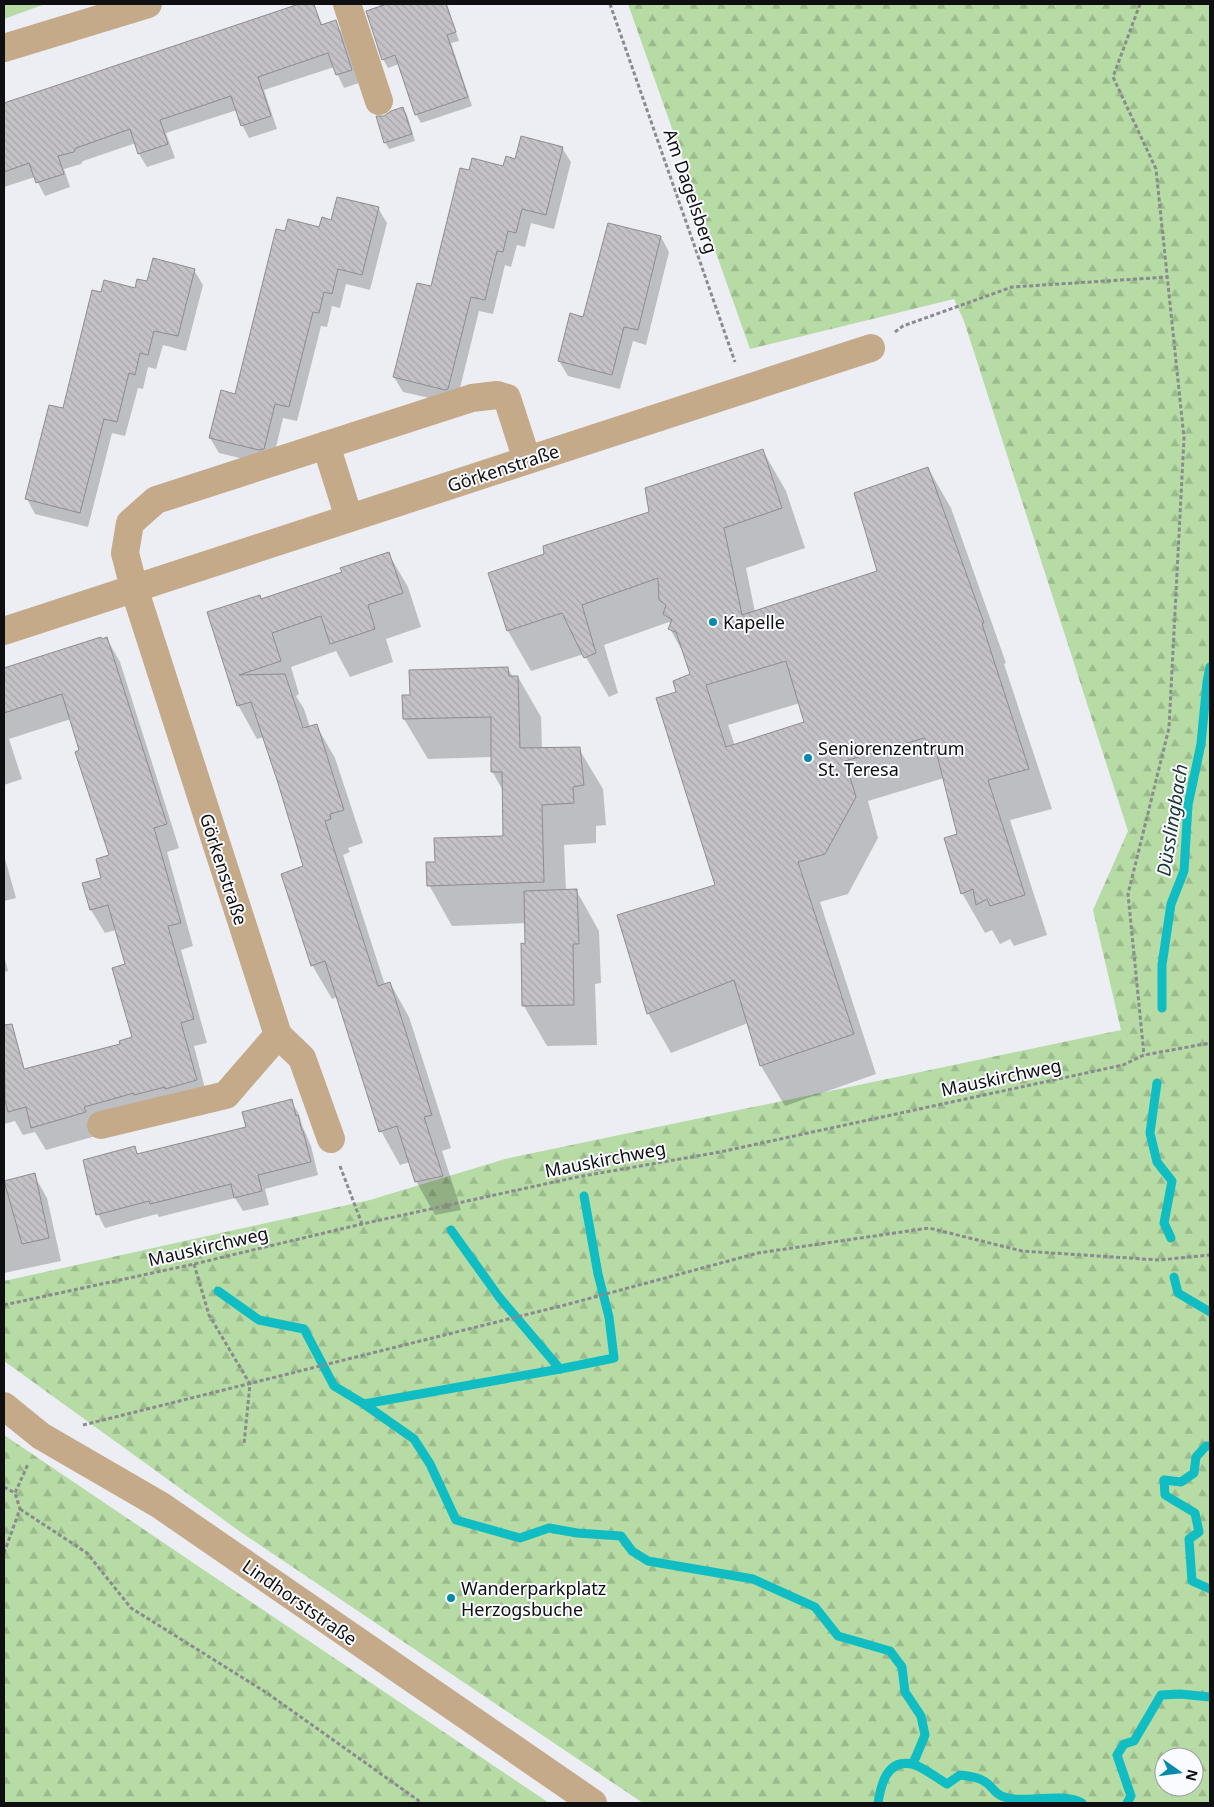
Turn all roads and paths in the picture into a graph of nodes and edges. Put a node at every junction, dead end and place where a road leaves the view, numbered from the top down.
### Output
1 (148, 4) edge
2 (347, 4) edge
3 (610, 4) edge
4 (1140, 4) edge
5 (4, 48) edge
6 (380, 101) dead end
7 (1168, 277) junction
8 (871, 348) joint
9 (742, 389) junction
10 (326, 445) junction
11 (527, 460) junction
12 (349, 518) junction
13 (134, 588) junction
14 (4, 631) edge
15 (278, 1035) junction
16 (1210, 1043) edge
17 (1144, 1054) junction
18 (101, 1125) dead end
19 (331, 1139) joint
20 (362, 1224) junction
21 (1210, 1255) edge
22 (194, 1264) junction
23 (4, 1305) edge
24 (250, 1384) junction
25 (4, 1406) edge
26 (41, 1436) junction
27 (244, 1444) dead end
28 (4, 1487) edge
29 (15, 1492) junction
30 (20, 1509) junction
31 (4, 1553) edge
32 (422, 1803) edge
33 (593, 1803) edge

1 - 5 street
2 - 6 street
3 - 9 path, Am Dagelsberg
4 - 7 path
7 - 8 path
7 - 17 path
8 - 9 street, Görkenstraße
9 - 11 street, Görkenstraße
10 - 11 street
10 - 12 street
10 - 13 street
11 - 12 street, Görkenstraße
12 - 13 street, Görkenstraße
13 - 14 street, Görkenstraße
13 - 15 street, Görkenstraße
15 - 18 street
15 - 19 street, Görkenstraße
16 - 17 path, Mauskirchweg
17 - 20 path, Mauskirchweg
19 - 20 path
20 - 22 path, Mauskirchweg
21 - 24 path
22 - 23 path, Mauskirchweg
22 - 24 path
24 - 26 path
24 - 27 path
25 - 26 street, Lindhorststraße
26 - 29 path
26 - 33 street, Lindhorststraße
28 - 29 path
29 - 30 path
30 - 31 path
30 - 32 path

